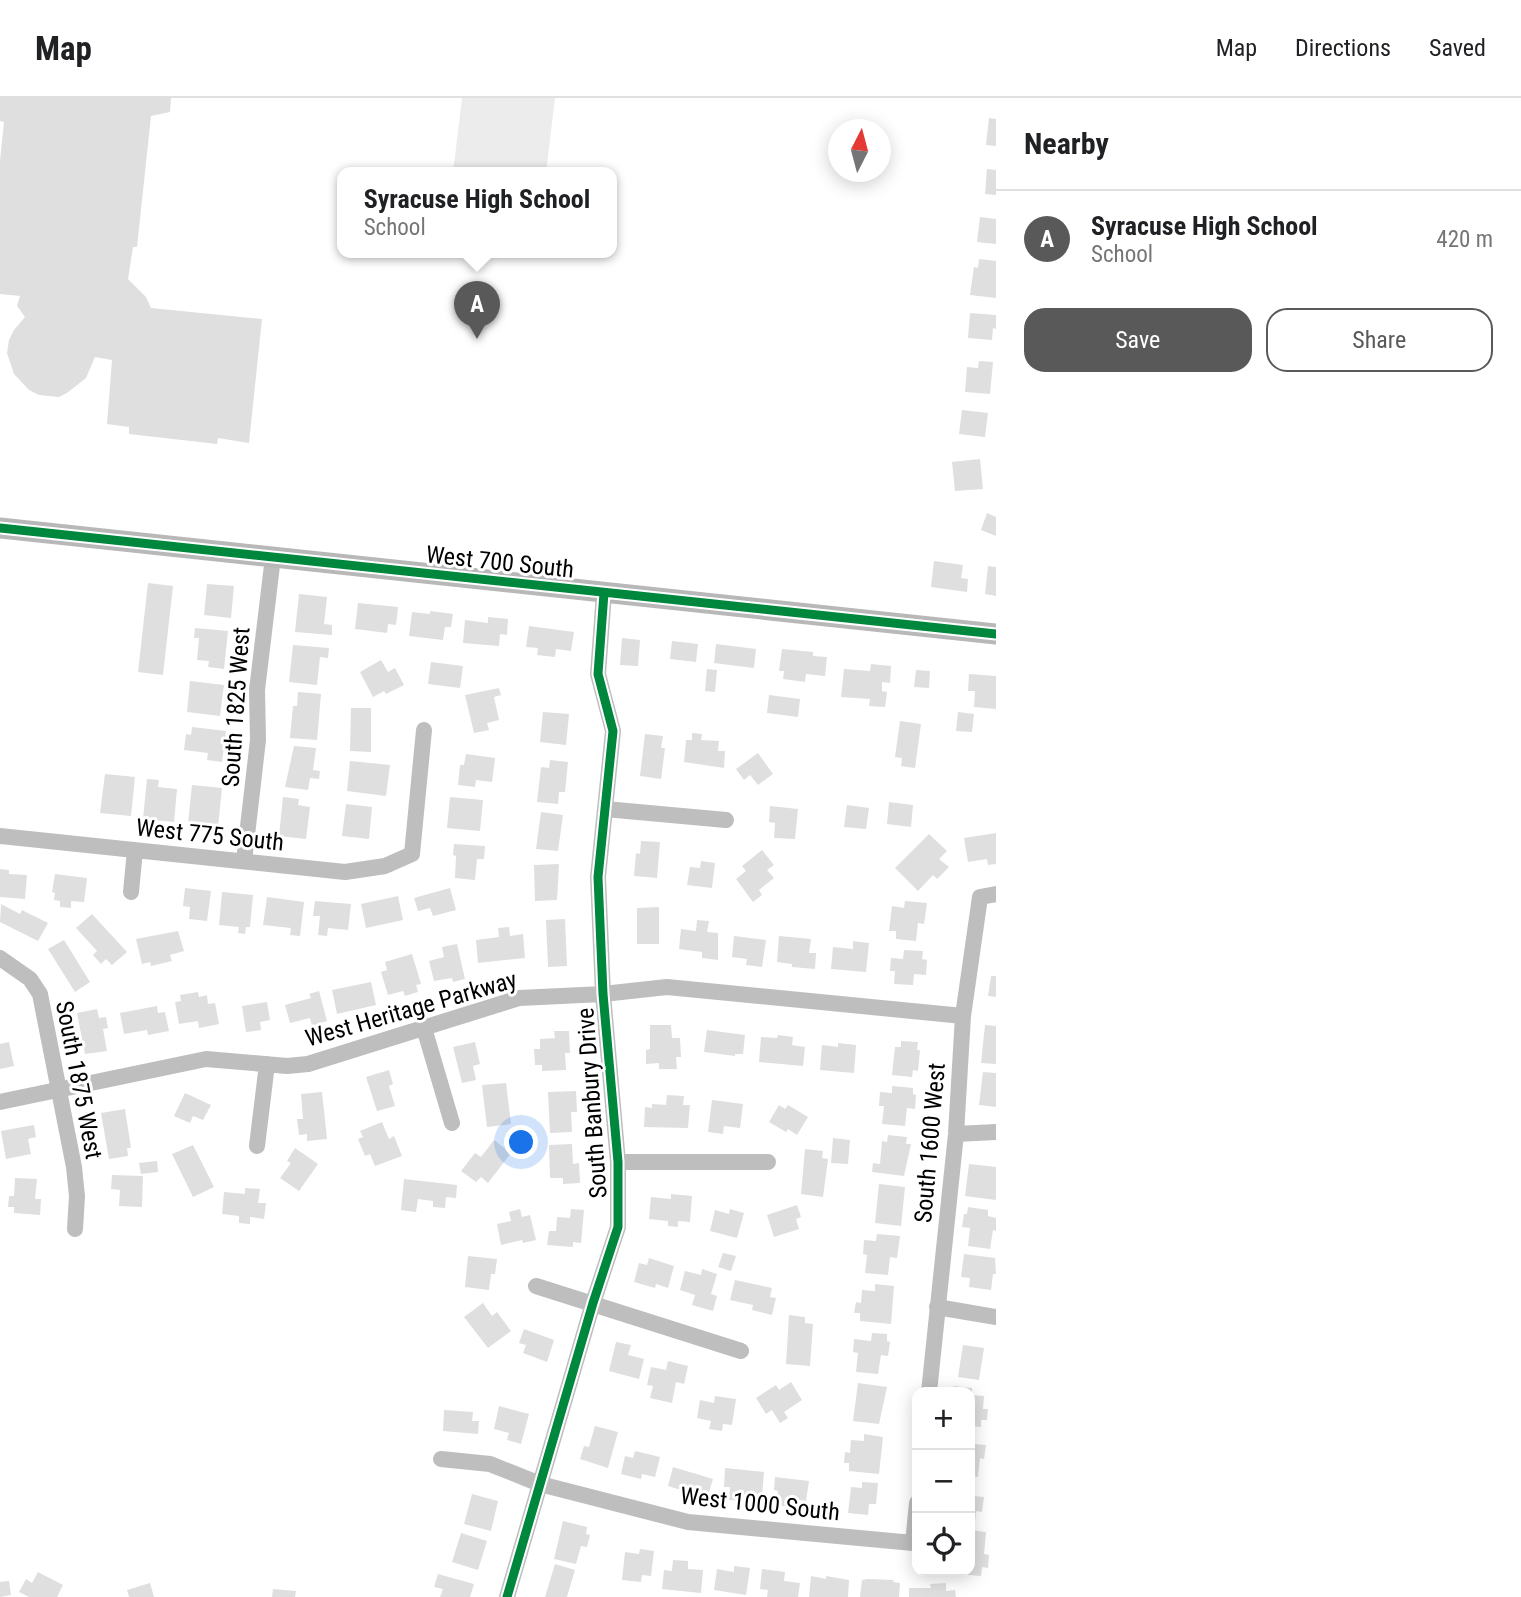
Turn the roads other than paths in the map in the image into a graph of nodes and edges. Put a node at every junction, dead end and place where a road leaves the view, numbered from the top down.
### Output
1 (0, 528) edge
2 (272, 557) junction
3 (604, 593) junction
4 (996, 635) edge
5 (424, 730) dead end
6 (605, 809) junction
7 (726, 820) dead end
8 (0, 836) edge
9 (135, 850) junction
10 (244, 861) junction
11 (131, 892) dead end
12 (988, 896) edge
13 (0, 958) edge
14 (603, 994) junction
15 (963, 1016) junction
16 (424, 1028) junction
17 (267, 1064) junction
18 (59, 1090) junction
19 (0, 1101) edge
20 (452, 1123) dead end
21 (996, 1132) edge
22 (956, 1134) junction
23 (257, 1146) dead end
24 (618, 1162) junction
25 (768, 1162) dead end
26 (75, 1229) dead end
27 (536, 1286) dead end
28 (593, 1303) junction
29 (937, 1307) junction
30 (996, 1317) edge
31 (741, 1351) dead end
32 (929, 1387) edge
33 (441, 1459) dead end
34 (540, 1484) junction
35 (916, 1513) edge
36 (507, 1597) edge

1 - 2 street, West 700 South
2 - 3 street, West 700 South
2 - 10 street, South 1825 West
3 - 4 street, West 700 South
3 - 6 street, South Banbury Drive
5 - 10 street, West 775 South
6 - 7 street
6 - 14 street, South Banbury Drive
8 - 9 street, West 775 South
9 - 10 street, West 775 South
9 - 11 street
12 - 15 street, South 1600 West
13 - 18 street, South 1875 West
14 - 15 street, West Heritage Parkway
14 - 16 street, West Heritage Parkway
14 - 24 street, South Banbury Drive
15 - 22 street, South 1600 West
16 - 17 street, West Heritage Parkway
16 - 20 street
17 - 18 street, West Heritage Parkway
17 - 23 street
18 - 19 street, West Heritage Parkway
18 - 26 street, South 1875 West
21 - 22 street
22 - 29 street, South 1600 West
24 - 25 street
24 - 28 street, South Banbury Drive
27 - 28 street
28 - 31 street
28 - 34 street, South Banbury Drive
29 - 30 street
29 - 32 street, South 1600 West
33 - 34 street, West 1000 South
34 - 35 street, West 1000 South
34 - 36 street, South Banbury Drive

